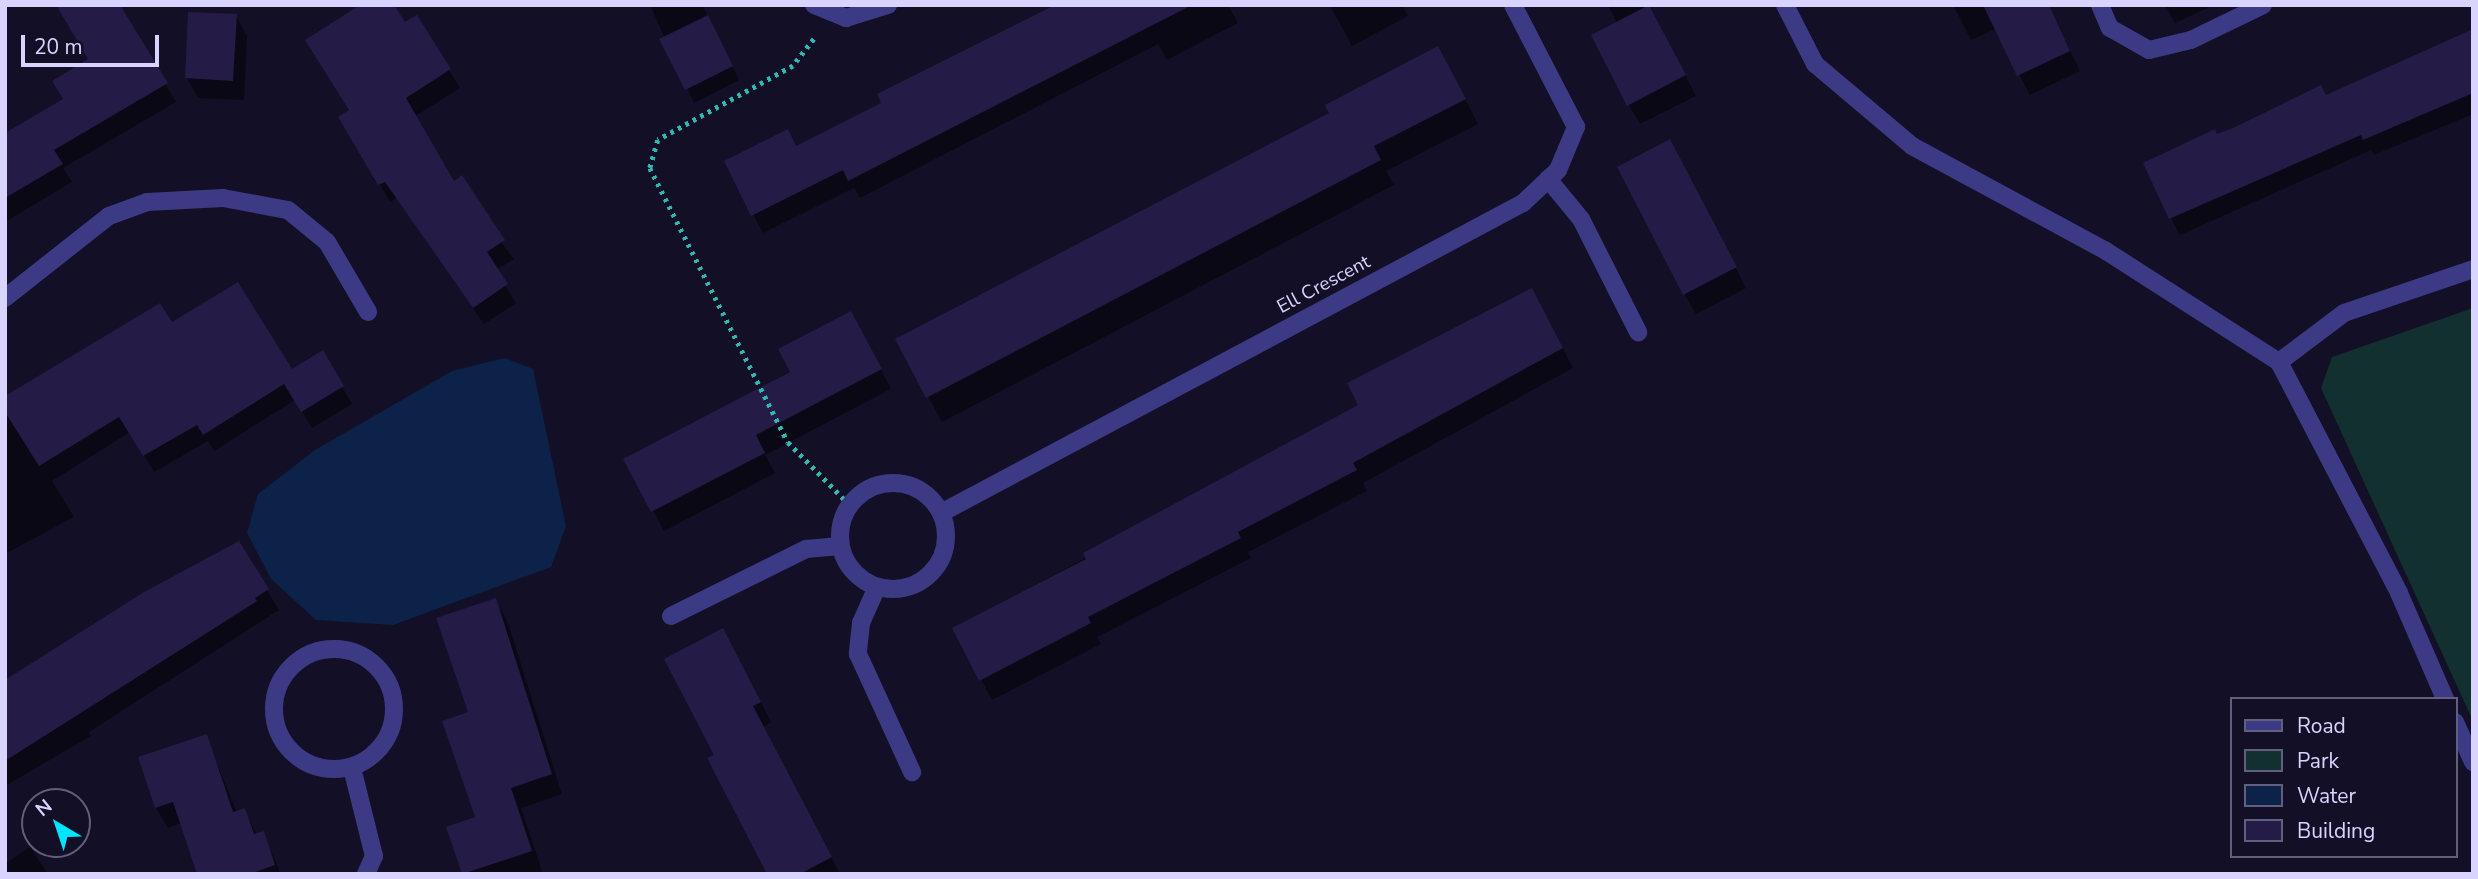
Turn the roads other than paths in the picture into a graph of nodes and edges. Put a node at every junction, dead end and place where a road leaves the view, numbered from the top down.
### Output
1 (814, 5) edge
2 (888, 5) edge
3 (1513, 5) edge
4 (1785, 5) edge
5 (2100, 5) edge
6 (2263, 5) edge
7 (1548, 178) junction
8 (2473, 269) edge
9 (5, 299) edge
10 (368, 312) dead end
11 (1638, 332) dead end
12 (2279, 362) junction
13 (941, 513) junction
14 (840, 545) junction
15 (877, 587) junction
16 (671, 616) dead end
17 (2444, 697) edge
18 (2457, 726) edge
19 (2473, 762) edge
20 (352, 768) junction
21 (912, 772) dead end
22 (366, 874) edge

1 - 2 street
3 - 7 street, Ell Crescent
4 - 12 street
5 - 6 street
7 - 11 street
7 - 13 street, Ell Crescent
8 - 12 street
9 - 10 street
12 - 17 street
13 - 14 street
13 - 15 street
14 - 15 street
14 - 16 street
15 - 21 street
18 - 19 street
20 - 20 street
20 - 22 street

